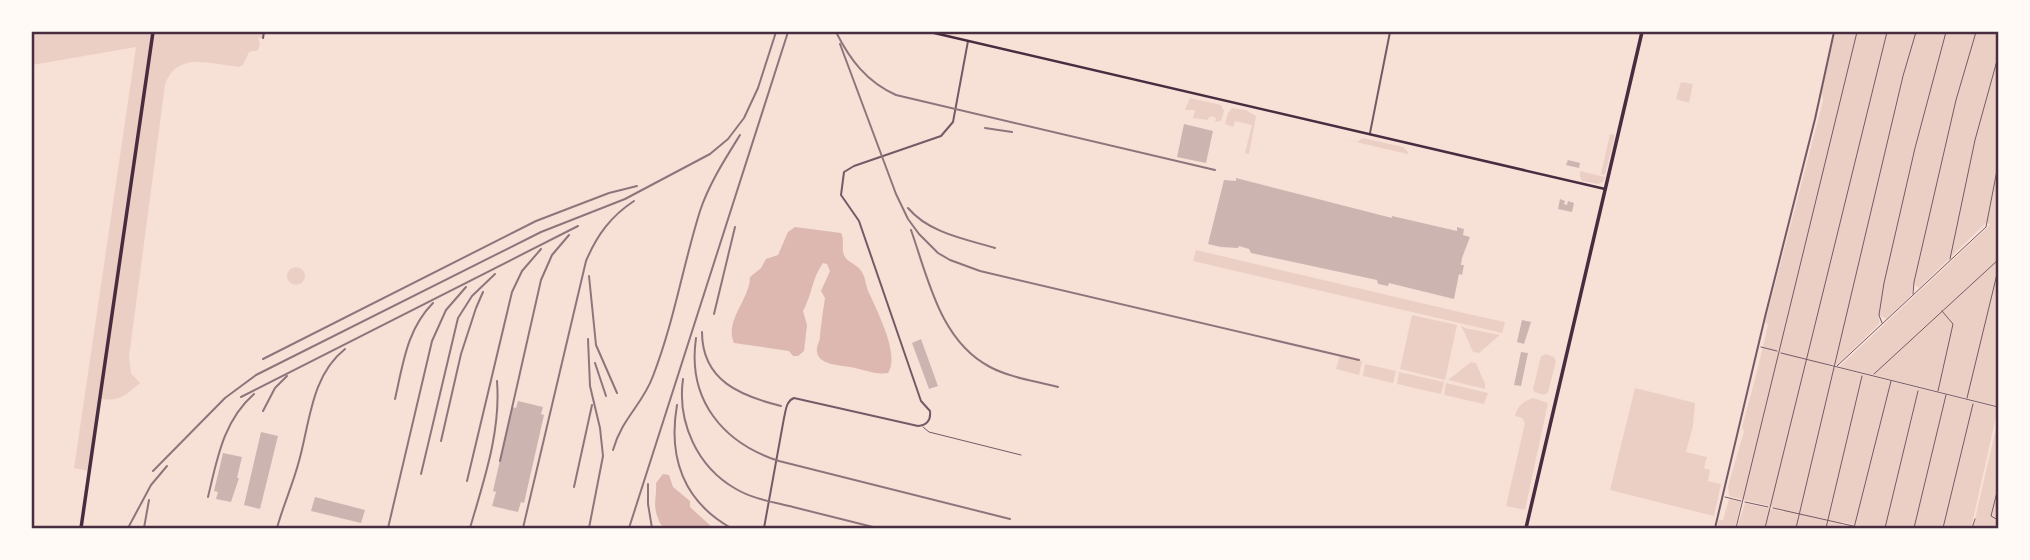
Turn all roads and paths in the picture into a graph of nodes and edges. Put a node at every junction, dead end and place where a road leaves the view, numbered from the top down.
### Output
1 (153, 32) edge
2 (264, 32) edge
3 (929, 32) edge
4 (1390, 32) edge
5 (1642, 32) edge
6 (1833, 32) edge
7 (1857, 32) edge
8 (1887, 32) edge
9 (1916, 32) edge
10 (1946, 32) edge
11 (1976, 32) edge
12 (263, 38) dead end
13 (968, 40) junction
14 (1998, 57) edge
15 (1370, 135) junction
16 (1998, 165) edge
17 (1605, 190) junction
18 (1998, 260) edge
19 (1950, 261) junction
20 (1998, 270) edge
21 (1913, 295) junction
22 (1942, 311) junction
23 (1882, 323) junction
24 (1759, 347) junction
25 (1779, 352) junction
26 (1807, 360) junction
27 (1835, 367) junction
28 (1863, 374) junction
29 (1871, 376) junction
30 (1892, 381) junction
31 (1918, 388) junction
32 (1937, 393) junction
33 (1946, 395) junction
34 (1966, 400) junction
35 (1973, 401) junction
36 (1998, 407) edge
37 (921, 425) junction
38 (1021, 455) dead end
39 (1998, 488) edge
40 (1723, 496) junction
41 (1743, 501) junction
42 (1771, 507) junction
43 (1799, 514) junction
44 (1975, 519) dead end
45 (1998, 520) edge
46 (1827, 521) junction
47 (81, 528) edge
48 (764, 528) edge
49 (1526, 528) edge
50 (1715, 528) edge
51 (1736, 528) edge
52 (1765, 528) edge
53 (1796, 528) edge
54 (1826, 528) edge
55 (1854, 528) edge
56 (1862, 528) edge
57 (1885, 528) edge
58 (1914, 528) edge
59 (1942, 528) edge
60 (1972, 528) edge

1 - 47 main road
2 - 12 street
3 - 13 main road
4 - 15 street
5 - 17 main road
6 - 24 street
7 - 25 lane
8 - 26 lane
9 - 27 lane
10 - 23 lane
11 - 21 lane
13 - 15 main road
13 - 37 street
14 - 19 lane
15 - 17 main road
16 - 19 lane
17 - 49 main road
18 - 22 lane
19 - 21 lane
20 - 34 lane
21 - 23 lane
22 - 29 lane
22 - 32 lane
23 - 27 lane
24 - 25 lane
24 - 40 street
25 - 26 lane
25 - 41 lane
26 - 27 lane
26 - 42 lane
27 - 28 lane
27 - 43 lane
28 - 29 lane
28 - 46 lane
29 - 30 lane
30 - 31 lane
30 - 55 lane
31 - 32 lane
31 - 57 lane
32 - 33 lane
33 - 34 lane
33 - 58 lane
34 - 35 lane
35 - 36 lane
35 - 59 lane
37 - 38 lane
37 - 48 street
39 - 45 lane
40 - 41 lane
40 - 50 street
41 - 42 lane
41 - 51 lane
42 - 43 lane
42 - 52 lane
43 - 46 lane
43 - 53 lane
44 - 60 lane
46 - 54 lane
46 - 55 lane
55 - 56 lane

